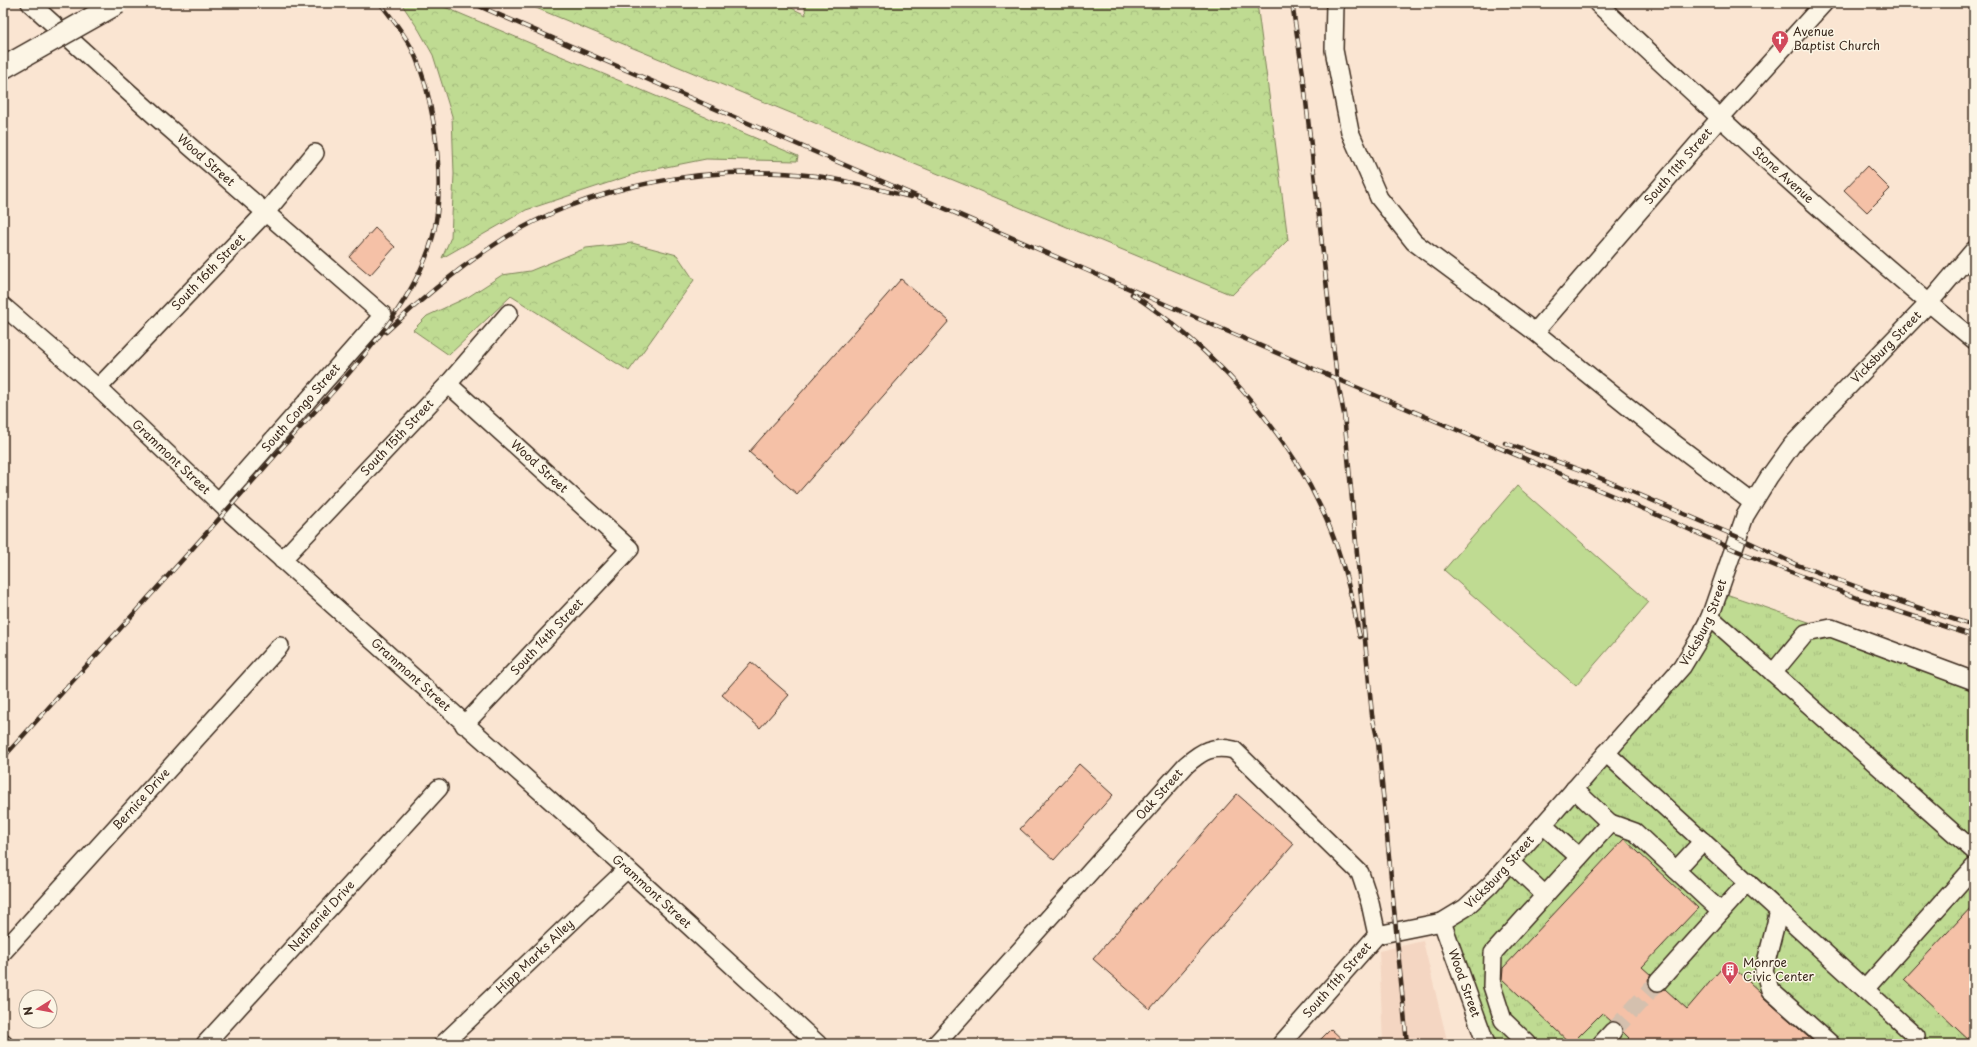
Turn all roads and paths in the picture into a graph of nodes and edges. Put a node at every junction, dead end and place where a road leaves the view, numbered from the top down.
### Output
1 (30, 3) edge
2 (118, 3) edge
3 (1335, 3) edge
4 (1597, 3) edge
5 (1824, 3) edge
6 (3, 68) edge
7 (1720, 118) junction
8 (315, 153) dead end
9 (266, 212) junction
10 (1974, 250) edge
11 (1929, 303) junction
12 (3, 306) edge
13 (509, 313) dead end
14 (383, 315) joint
15 (1535, 332) junction
16 (1974, 340) edge
17 (448, 384) junction
18 (98, 388) junction
19 (219, 501) junction
20 (1753, 503) junction
21 (630, 549) joint
22 (282, 560) junction
23 (1710, 617) junction
24 (280, 646) dead end
25 (1773, 673) junction
26 (1974, 681) edge
27 (464, 725) junction
28 (1606, 753) junction
29 (439, 788) dead end
30 (1574, 789) junction
31 (1610, 822) junction
32 (1543, 825) junction
33 (1703, 841) junction
34 (1974, 850) edge
35 (1579, 857) junction
36 (1510, 862) junction
37 (1974, 867) edge
38 (627, 869) junction
39 (1676, 870) junction
40 (1748, 882) junction
41 (1545, 895) junction
42 (1780, 911) junction
43 (1721, 912) junction
44 (1442, 922) junction
45 (1377, 935) junction
46 (3, 952) edge
47 (1658, 982) tunnel mouth
48 (1865, 989) junction
49 (1613, 1031) tunnel mouth
50 (205, 1044) edge
51 (443, 1044) edge
52 (818, 1044) edge
53 (936, 1044) edge
54 (1281, 1044) edge
55 (1486, 1044) edge
56 (1528, 1044) edge
57 (1601, 1044) edge
58 (1831, 1044) edge
59 (1915, 1044) edge

1 - 9 street, Wood Street
2 - 6 main road, bridge
3 - 15 street
4 - 7 street, Stone Avenue
5 - 7 street, South 11th Street
7 - 11 street, Stone Avenue
7 - 15 street, South 11th Street
8 - 9 street, South 16th Street
9 - 14 street, Wood Street
9 - 18 street, South 16th Street
10 - 11 street, Vicksburg Street
11 - 16 street, Stone Avenue
11 - 20 street, Vicksburg Street
12 - 18 street, Grammont Street
13 - 17 street, South 15th Street
14 - 19 street, South Congo Street
15 - 20 street
17 - 21 street, Wood Street
17 - 22 street, South 15th Street
18 - 19 street, Grammont Street
19 - 22 street, Grammont Street
20 - 23 street, Vicksburg Street
21 - 27 street, South 14th Street
22 - 27 street, Grammont Street
23 - 25 street
23 - 28 street, Vicksburg Street
24 - 46 street, Bernice Drive
25 - 26 street
25 - 34 street
27 - 38 street, Grammont Street
28 - 30 street, Vicksburg Street
28 - 33 street
29 - 50 street, Nathaniel Drive
30 - 31 street
30 - 32 street, Vicksburg Street
31 - 35 street
31 - 39 street
32 - 35 street
32 - 36 street, Vicksburg Street
33 - 39 street
33 - 40 street
35 - 41 street
36 - 41 street
36 - 44 street, Vicksburg Street
37 - 48 street
38 - 51 street, Hipp Marks Alley
38 - 52 street, Grammont Street
39 - 43 street
40 - 42 street
40 - 43 street
41 - 56 street
42 - 48 street
42 - 58 street
43 - 47 street
44 - 45 street, Vicksburg Street
44 - 55 street, Wood Street
45 - 53 street, Oak Street
45 - 54 street, South 11th Street
48 - 59 street
49 - 57 street

